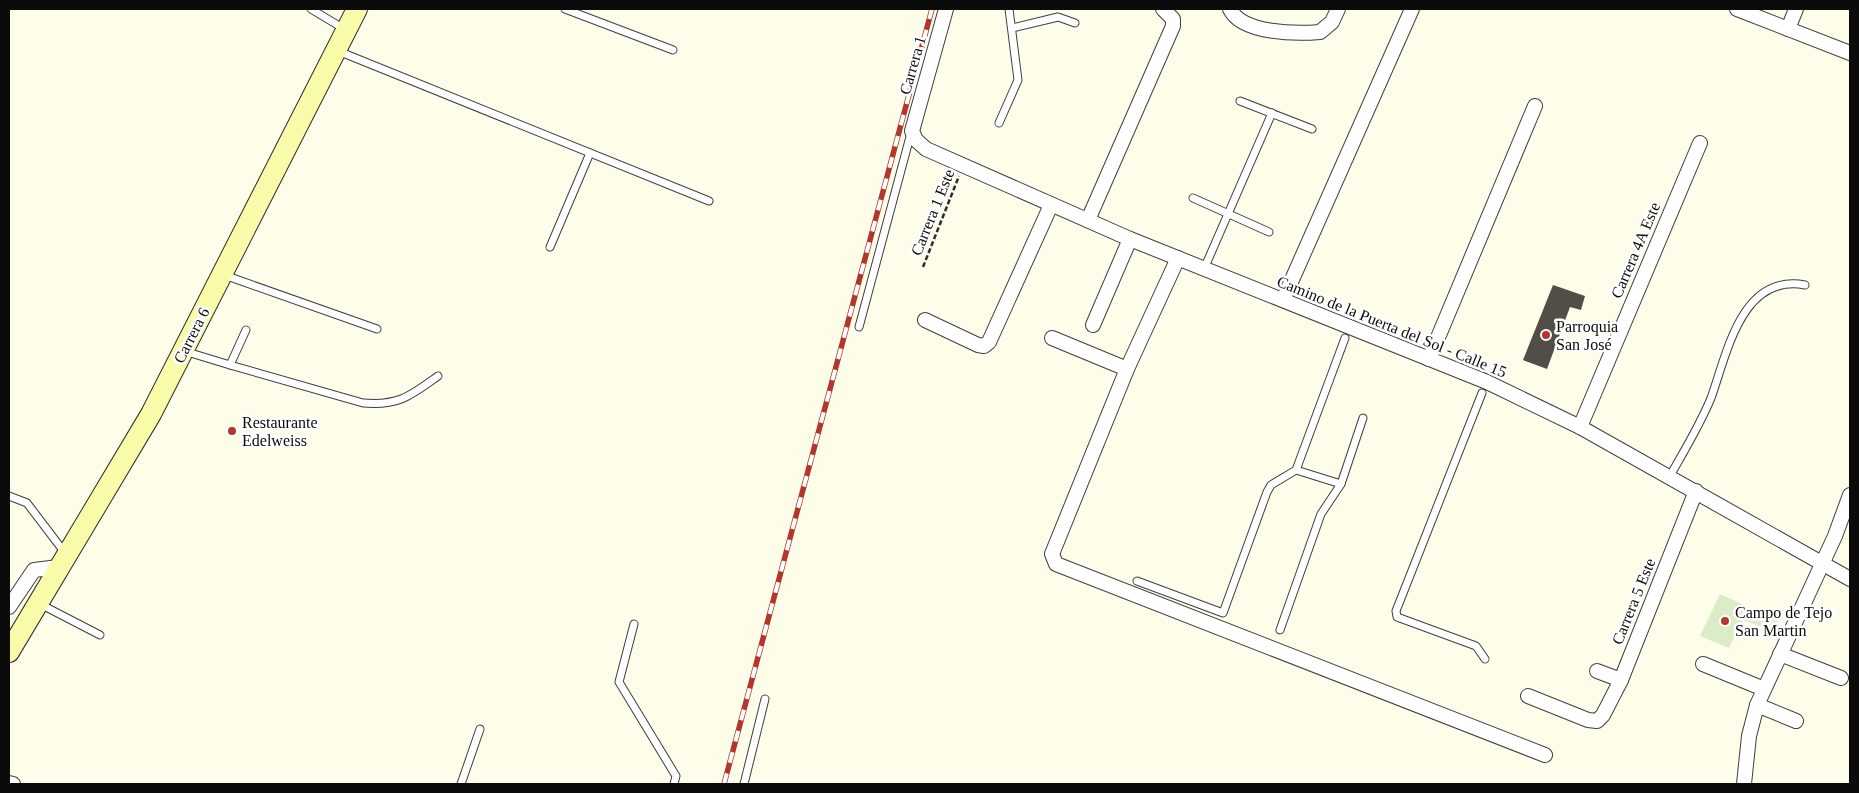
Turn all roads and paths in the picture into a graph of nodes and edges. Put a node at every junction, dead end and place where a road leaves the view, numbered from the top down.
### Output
1 (311, 9) edge
2 (357, 9) edge
3 (565, 9) edge
4 (946, 9) edge
5 (1009, 9) edge
6 (1163, 9) edge
7 (1230, 9) edge
8 (1338, 9) edge
9 (1412, 9) edge
10 (1736, 9) edge
11 (1796, 9) edge
12 (1075, 23) dead end
13 (1012, 28) junction
14 (1788, 29) junction
15 (346, 30) junction
16 (336, 50) junction
17 (673, 50) dead end
18 (1850, 54) edge
19 (1240, 101) dead end
20 (1535, 106) dead end
21 (1272, 113) junction
22 (999, 123) dead end
23 (1312, 129) dead end
24 (912, 131) junction
25 (1700, 143) dead end
26 (590, 153) junction
27 (963, 166) junction
28 (1193, 198) dead end
29 (709, 201) dead end
30 (1051, 205) junction
31 (1228, 215) junction
32 (1088, 220) junction
33 (1269, 232) dead end
34 (1130, 239) junction
35 (550, 247) dead end
36 (1178, 258) junction
37 (923, 267) dead end
38 (1204, 270) junction
39 (222, 274) junction
40 (1805, 285) dead end
41 (1283, 300) junction
42 (925, 320) dead end
43 (1093, 325) dead end
44 (859, 327) dead end
45 (377, 329) dead end
46 (246, 330) dead end
47 (1347, 333) junction
48 (1052, 338) dead end
49 (184, 350) junction
50 (1429, 359) junction
51 (230, 365) junction
52 (1127, 368) junction
53 (438, 376) dead end
54 (1485, 388) junction
55 (1363, 418) dead end
56 (1580, 426) junction
57 (1296, 470) junction
58 (1670, 476) junction
59 (1341, 484) junction
60 (1696, 491) junction
61 (1850, 495) edge
62 (9, 496) edge
63 (63, 562) junction
64 (1822, 564) junction
65 (1850, 578) edge
66 (1137, 580) dead end
67 (38, 603) junction
68 (9, 607) edge
69 (634, 624) dead end
70 (1280, 630) dead end
71 (100, 635) dead end
72 (10, 644) edge
73 (1780, 654) junction
74 (1485, 659) dead end
75 (1703, 664) dead end
76 (1597, 671) dead end
77 (1841, 678) dead end
78 (1621, 680) junction
79 (1764, 689) junction
80 (1528, 696) dead end
81 (765, 699) dead end
82 (1757, 705) junction
83 (1796, 721) dead end
84 (480, 729) dead end
85 (1545, 755) dead end
86 (9, 783) edge
87 (13, 784) edge
88 (461, 784) edge
89 (674, 784) edge
90 (744, 784) edge
91 (1744, 784) edge

1 - 15 lane
2 - 15 main road, Carrera 6
3 - 17 lane
4 - 24 street, Carrera 1
5 - 13 lane
6 - 32 street
7 - 8 street
9 - 41 street
10 - 14 street
11 - 14 street
12 - 13 lane
13 - 22 lane
14 - 18 street
15 - 16 main road, Carrera 6
16 - 26 lane
16 - 39 main road, Carrera 6
19 - 21 lane
20 - 50 street
21 - 23 lane
21 - 31 lane
24 - 27 street, Camino de la Puerta del Sol - Calle 15
24 - 44 lane
25 - 56 street, Carrera 4A Este
26 - 29 lane
26 - 35 lane
27 - 30 street, Camino de la Puerta del Sol - Calle 15
27 - 37 path, Carrera 1 Este
28 - 31 lane
30 - 32 street, Camino de la Puerta del Sol - Calle 15
30 - 42 street
31 - 33 lane
31 - 38 lane
32 - 34 street, Camino de la Puerta del Sol - Calle 15
34 - 36 street, Camino de la Puerta del Sol - Calle 15
34 - 43 street
36 - 38 street, Camino de la Puerta del Sol - Calle 15
36 - 52 street
38 - 41 street, Camino de la Puerta del Sol - Calle 15
39 - 45 lane
39 - 49 main road, Carrera 6
40 - 58 lane
41 - 47 street, Camino de la Puerta del Sol - Calle 15
46 - 51 lane
47 - 50 street, Camino de la Puerta del Sol - Calle 15
47 - 57 lane
48 - 52 street
49 - 51 lane
49 - 63 main road, Carrera 6
50 - 54 street, Camino de la Puerta del Sol - Calle 15
51 - 53 lane
52 - 85 street
54 - 56 street, Camino de la Puerta del Sol - Calle 15
54 - 74 lane
55 - 59 lane
56 - 58 street, Camino de la Puerta del Sol - Calle 15
57 - 59 lane
57 - 66 lane
58 - 60 street, Camino de la Puerta del Sol - Calle 15
59 - 70 lane
60 - 64 street, Camino de la Puerta del Sol - Calle 15
60 - 78 street, Carrera 5 Este
61 - 64 street
62 - 63 lane
63 - 67 main road, Carrera 6
63 - 68 street
64 - 65 street, Camino de la Puerta del Sol - Calle 15
64 - 73 street
67 - 71 lane
67 - 72 main road, Carrera 6
69 - 89 lane
73 - 77 street
73 - 79 street
75 - 79 street
76 - 78 street
78 - 80 street, Carrera 5 Este
79 - 82 street
81 - 90 lane
82 - 83 street
82 - 91 street
84 - 88 lane
86 - 87 street

